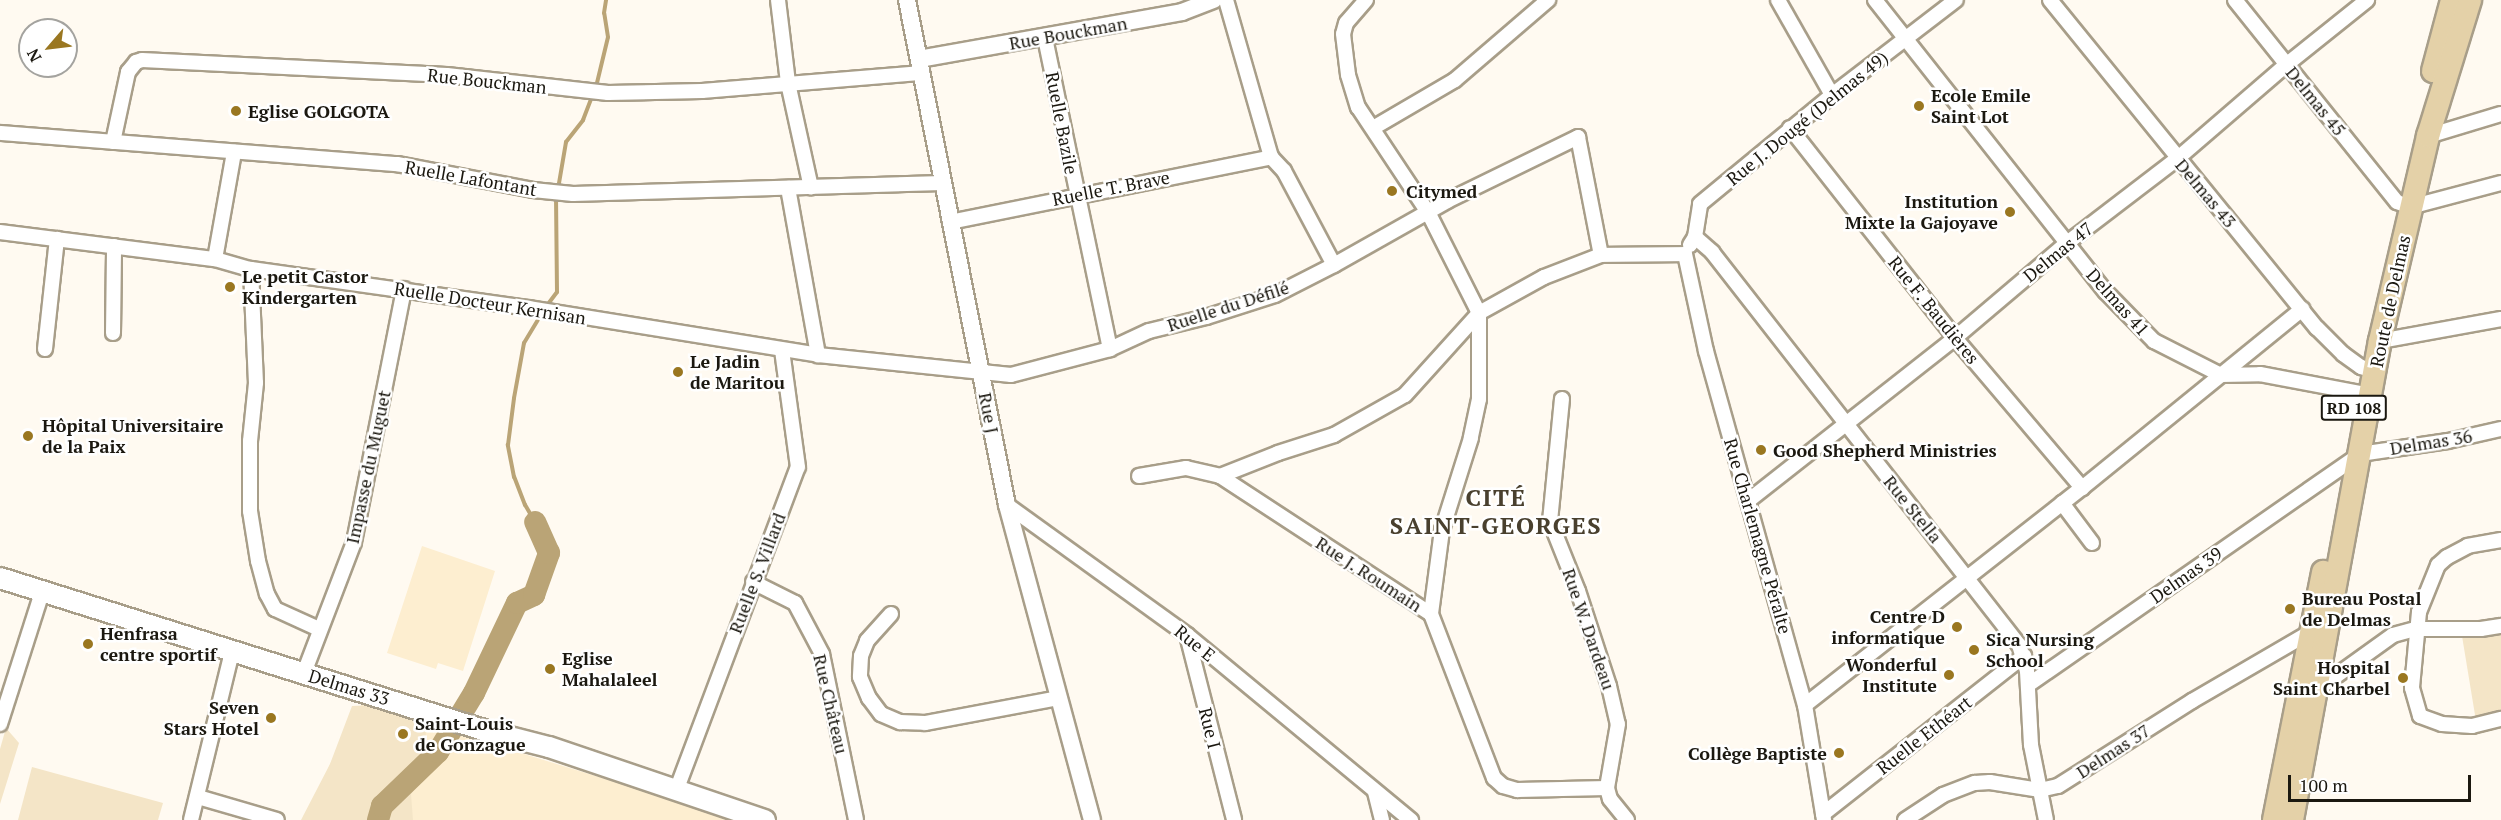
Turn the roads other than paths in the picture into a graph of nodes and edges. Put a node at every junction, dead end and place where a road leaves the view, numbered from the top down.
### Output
1 (777, 0) edge
2 (907, 0) edge
3 (1214, 0) edge
4 (1226, 0) edge
5 (1366, 0) edge
6 (1548, 0) edge
7 (1778, 0) edge
8 (1875, 0) edge
9 (1956, 0) edge
10 (2050, 0) edge
11 (2235, 0) edge
12 (2367, 0) edge
13 (2452, 0) edge
14 (2470, 0) edge
15 (1045, 38) junction
16 (1906, 39) junction
17 (2286, 65) junction
18 (921, 66) junction
19 (788, 83) junction
20 (1832, 95) junction
21 (2501, 114) edge
22 (1373, 128) junction
23 (1791, 128) junction
24 (0, 133) edge
25 (2428, 136) junction
26 (114, 142) junction
27 (234, 152) junction
28 (1271, 157) junction
29 (2178, 159) junction
30 (943, 183) junction
31 (2501, 183) edge
32 (788, 188) junction
33 (811, 188) junction
34 (1076, 195) junction
35 (2404, 205) junction
36 (1429, 214) junction
37 (950, 222) junction
38 (0, 232) edge
39 (1695, 237) junction
40 (57, 239) junction
41 (2067, 243) junction
42 (114, 246) junction
43 (1685, 254) junction
44 (1601, 255) junction
45 (215, 259) junction
46 (1334, 266) junction
47 (250, 269) junction
48 (404, 289) junction
49 (2302, 309) junction
50 (1479, 313) junction
51 (2501, 319) edge
52 (113, 333) dead end
53 (1955, 338) junction
54 (2380, 341) junction
55 (45, 349) dead end
56 (1110, 349) junction
57 (782, 350) junction
58 (818, 355) junction
59 (2368, 369) junction
60 (981, 373) junction
61 (2221, 375) junction
62 (2363, 394) junction
63 (1562, 399) dead end
64 (1845, 426) junction
65 (2501, 429) edge
66 (2352, 460) junction
67 (1139, 476) dead end
68 (1220, 476) junction
69 (2082, 488) junction
70 (1748, 501) junction
71 (2062, 503) junction
72 (1007, 505) junction
73 (2501, 540) edge
74 (2092, 543) dead end
75 (1968, 577) junction
76 (0, 578) edge
77 (753, 582) junction
78 (42, 592) junction
79 (891, 614) dead end
80 (1431, 614) junction
81 (2501, 626) edge
82 (319, 628) junction
83 (2415, 629) junction
84 (1187, 635) junction
85 (2318, 636) junction
86 (232, 652) junction
87 (2024, 656) junction
88 (303, 673) junction
89 (2028, 685) junction
90 (2315, 691) junction
91 (1058, 698) junction
92 (1805, 705) junction
93 (2501, 719) edge
94 (0, 724) edge
95 (1607, 788) junction
96 (2040, 790) junction
97 (676, 791) junction
98 (1375, 792) junction
99 (198, 797) junction
100 (1824, 817) edge
101 (191, 820) edge
102 (277, 820) edge
103 (765, 820) edge
104 (856, 820) edge
105 (1092, 820) edge
106 (1234, 820) edge
107 (1382, 820) edge
108 (1411, 820) edge
109 (1627, 820) edge
110 (1905, 820) edge
111 (2046, 820) edge
112 (2274, 820) edge
113 (2292, 820) edge

1 - 19 street
2 - 18 street, Rue J
3 - 15 street, Rue Bouckman
4 - 28 street
5 - 22 street
6 - 22 street
7 - 20 street
8 - 16 street, Delmas 41
9 - 16 street, Rue J. Dougé (Delmas 49)
10 - 29 street, Delmas 43
11 - 17 street, Delmas 45
12 - 17 street, Delmas 47
13 - 35 main road, Route de Delmas / RD 108
14 - 25 main road, Route de Delmas / RD 108
15 - 18 street, Rue Bouckman
15 - 34 street, Ruelle Bazile
16 - 20 street, Rue J. Dougé (Delmas 49)
16 - 41 street, Delmas 41
17 - 29 street, Delmas 47
17 - 35 street, Delmas 45
18 - 19 street, Rue Bouckman
18 - 30 street, Rue J
19 - 26 street, Rue Bouckman
19 - 33 street
20 - 23 street, Rue J. Dougé (Delmas 49)
21 - 25 street
22 - 36 street
23 - 39 street, Rue J. Dougé (Delmas 49)
23 - 53 street, Rue F. Baudières
24 - 26 street, Ruelle Lafontant
25 - 35 main road, Route de Delmas / RD 108
26 - 27 street, Ruelle Lafontant
27 - 32 street, Ruelle Lafontant
27 - 45 street
28 - 34 street, Ruelle T. Brave
28 - 46 street
29 - 41 street, Delmas 47
29 - 49 street, Delmas 43
30 - 33 street, Ruelle Lafontant
30 - 37 street, Rue J
31 - 35 street
32 - 33 street, Ruelle Lafontant
32 - 58 street
34 - 37 street, Ruelle T. Brave
34 - 56 street, Ruelle Bazile
35 - 54 main road, Route de Delmas / RD 108
35 - 59 main road, Route de Delmas / RD 108
36 - 44 street, Ruelle du Défilé
36 - 46 street, Ruelle du Défilé
36 - 50 street
37 - 60 street, Rue J
38 - 40 street, Ruelle Docteur Kernisan
39 - 43 street, Rue J. Dougé (Delmas 49)
39 - 64 street, Rue Stella
40 - 42 street, Ruelle Docteur Kernisan
40 - 55 street
41 - 53 street, Delmas 47
41 - 61 street, Delmas 41
42 - 45 street, Ruelle Docteur Kernisan
42 - 52 street
43 - 44 street
43 - 70 street, Rue Charlemagne Péralte
44 - 50 street
45 - 47 street, Ruelle Docteur Kernisan
46 - 56 street, Ruelle du Défilé
47 - 48 street, Ruelle Docteur Kernisan
47 - 82 street
48 - 57 street, Ruelle Docteur Kernisan
48 - 82 street, Impasse du Muguet
49 - 59 street, Delmas 43
49 - 61 street
50 - 68 street
50 - 80 street
51 - 54 street
53 - 64 street, Delmas 47
53 - 69 street, Rue F. Baudières
54 - 59 main road, Route de Delmas / RD 108
56 - 60 street, Ruelle du Défilé
57 - 58 street, Ruelle Docteur Kernisan
57 - 77 street, Ruelle S. Villard
58 - 60 street, Ruelle Docteur Kernisan
59 - 62 main road, Route de Delmas / RD 108
60 - 72 street, Rue J
61 - 62 street, Delmas 41
61 - 69 street
62 - 66 main road, Route de Delmas / RD 108
63 - 95 street, Rue W. Dardeau
64 - 70 street, Delmas 47
64 - 75 street, Rue Stella
65 - 66 street, Delmas 36
66 - 85 main road, Route de Delmas / RD 108
66 - 89 street, Delmas 39
67 - 68 street, Rue J. Roumain
68 - 80 street, Rue J. Roumain
69 - 71 street
70 - 92 street, Rue Charlemagne Péralte
71 - 74 street
71 - 75 street
72 - 84 street, Rue E
72 - 91 street, Rue J
73 - 83 street
75 - 87 street, Rue Stella
75 - 92 street
76 - 78 main road, Delmas 33
77 - 97 street, Ruelle S. Villard
77 - 104 street, Rue Château
78 - 86 main road, Delmas 33
78 - 94 street
79 - 91 street
80 - 95 street, Rue J. Roumain
81 - 83 street
82 - 88 street, Impasse du Muguet
83 - 90 street
83 - 93 street
84 - 98 street, Rue E
84 - 106 street, Rue I
85 - 90 main road, Route de Delmas / RD 108
85 - 96 street, Delmas 37
85 - 112 main road, Route de Delmas / RD 108
86 - 88 main road, Delmas 33
86 - 99 street
87 - 89 street, Rue Stella
87 - 100 street, Ruelle Ethéart
88 - 97 main road, Delmas 33
89 - 96 street, Rue Stella
90 - 113 main road, Route de Delmas / RD 108
91 - 105 street, Rue J
92 - 100 street, Rue Charlemagne Péralte
95 - 109 street
96 - 110 street, Delmas 37
96 - 111 street, Rue Stella
97 - 103 main road, Delmas 33
98 - 107 street
98 - 108 street, Rue E
99 - 101 street
99 - 102 street

